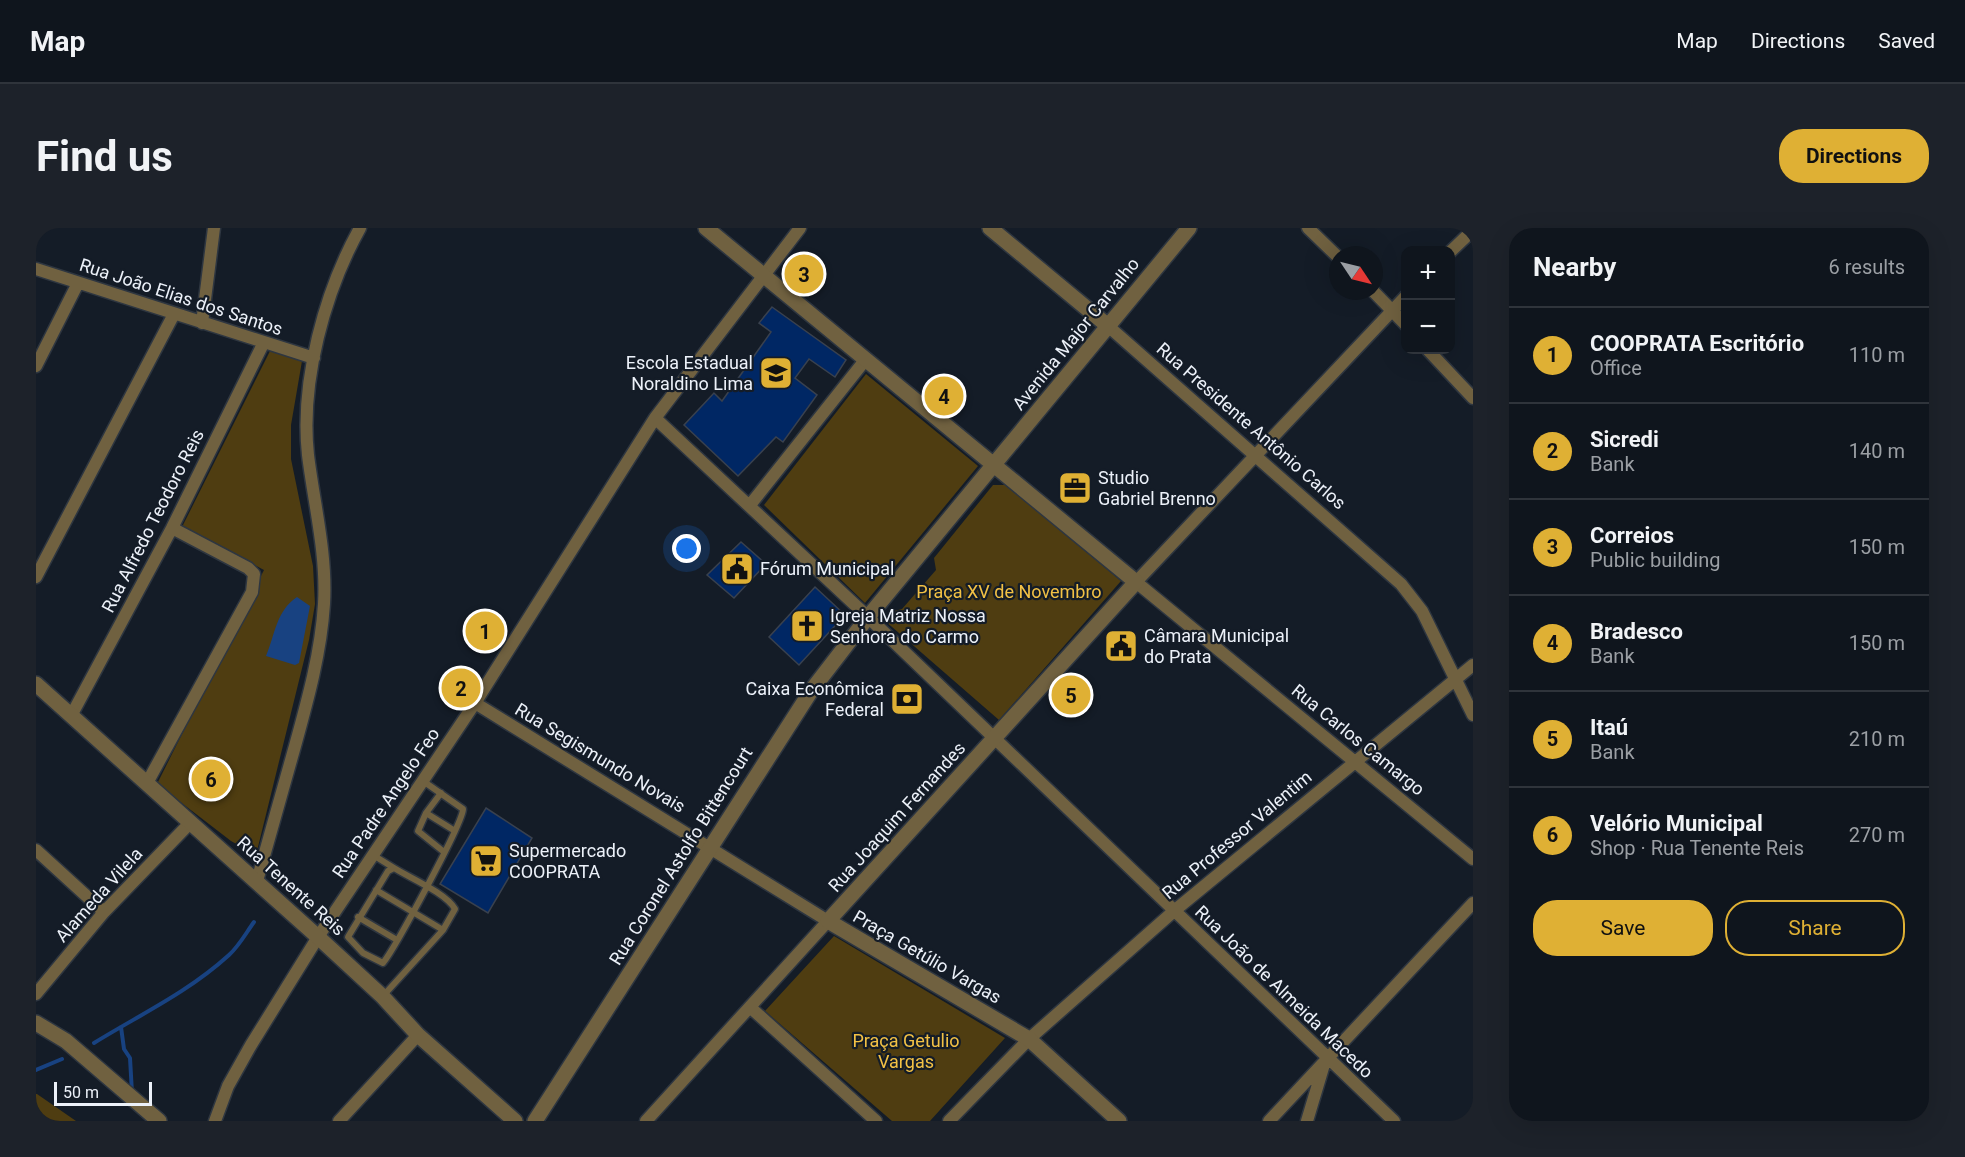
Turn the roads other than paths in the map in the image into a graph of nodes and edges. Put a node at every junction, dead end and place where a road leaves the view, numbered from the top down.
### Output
1 (214, 228) edge
2 (360, 228) edge
3 (706, 228) edge
4 (800, 228) edge
5 (990, 228) edge
6 (1189, 228) edge
7 (1308, 228) edge
8 (1473, 230) edge
9 (1455, 247) edge
10 (1329, 248) edge
11 (36, 269) edge
12 (763, 274) junction
13 (78, 283) junction
14 (1382, 300) edge
15 (1402, 300) edge
16 (1392, 310) junction
17 (174, 314) junction
18 (1401, 319) edge
19 (202, 322) junction
20 (1108, 326) junction
21 (264, 342) junction
22 (1432, 354) edge
23 (315, 358) junction
24 (866, 359) junction
25 (36, 366) edge
26 (1473, 398) edge
27 (655, 418) junction
28 (1255, 457) junction
29 (994, 464) junction
30 (750, 506) junction
31 (172, 528) junction
32 (36, 577) edge
33 (1136, 582) junction
34 (868, 617) junction
35 (1473, 665) edge
36 (1456, 679) junction
37 (36, 684) edge
38 (475, 703) junction
39 (1473, 715) edge
40 (72, 716) junction
41 (994, 739) junction
42 (1356, 760) junction
43 (423, 781) junction
44 (147, 783) junction
45 (441, 793) junction
46 (426, 813) junction
47 (191, 822) junction
48 (455, 831) junction
49 (711, 847) junction
50 (36, 850) edge
51 (444, 852) junction
52 (373, 855) junction
53 (1473, 859) edge
54 (394, 868) junction
55 (257, 881) junction
56 (425, 886) junction
57 (376, 890) junction
58 (1473, 903) edge
59 (412, 911) junction
60 (1174, 911) junction
61 (104, 912) junction
62 (358, 917) junction
63 (828, 921) junction
64 (443, 930) junction
65 (318, 937) junction
66 (397, 940) junction
67 (36, 994) edge
68 (382, 996) junction
69 (751, 1008) junction
70 (36, 1023) edge
71 (418, 1035) junction
72 (1029, 1039) junction
73 (1326, 1057) junction
74 (159, 1121) edge
75 (215, 1121) edge
76 (339, 1121) edge
77 (515, 1121) edge
78 (536, 1121) edge
79 (646, 1121) edge
80 (876, 1121) edge
81 (949, 1121) edge
82 (1119, 1121) edge
83 (1269, 1121) edge
84 (1308, 1121) edge
85 (1394, 1121) edge

1 - 19 street
2 - 23 street
3 - 12 street
4 - 12 street
5 - 20 street, Rua Presidente Antônio Carlos
6 - 20 street, Avenida Major Carvalho
7 - 10 street
8 - 9 street
11 - 13 street, Rua João Elias dos Santos
12 - 24 street
12 - 27 street
13 - 17 street, Rua João Elias dos Santos
13 - 25 street
14 - 16 street
15 - 16 street
16 - 18 street
16 - 28 street
17 - 19 street, Rua João Elias dos Santos
17 - 32 street
19 - 21 street, Rua João Elias dos Santos
20 - 28 street, Rua Presidente Antônio Carlos
20 - 29 street, Avenida Major Carvalho
21 - 23 street, Rua João Elias dos Santos
21 - 31 street, Rua Alfredo Teodoro Reis
22 - 26 street
23 - 55 street
24 - 29 street
24 - 30 street
27 - 30 street
27 - 38 street, Rua Padre Angelo Feo
28 - 33 street
28 - 36 street, Rua Presidente Antônio Carlos
29 - 33 street
29 - 34 street
30 - 34 street
31 - 40 street, Rua Alfredo Teodoro Reis
31 - 44 street
33 - 41 street
33 - 42 street, Rua Carlos Camargo
34 - 41 street
34 - 49 street, Rua Coronel Astolfo Bittencourt
35 - 36 street, Rua Professor Valentim
36 - 39 street, Rua Presidente Antônio Carlos
36 - 42 street, Rua Professor Valentim
37 - 40 street, Rua Tenente Reis
38 - 43 street, Rua Padre Angelo Feo
38 - 49 street, Rua Segismundo Novais
40 - 44 street, Rua Tenente Reis
41 - 60 street, Rua João de Almeida Macedo
41 - 63 street, Rua Joaquim Fernandes
42 - 53 street, Rua Carlos Camargo
42 - 60 street, Rua Professor Valentim
43 - 45 lane
43 - 52 street, Rua Padre Angelo Feo
44 - 47 street, Rua Tenente Reis
45 - 46 lane
45 - 48 lane
46 - 48 lane
46 - 51 lane
47 - 55 street, Rua Tenente Reis
47 - 61 street, Alameda Vilela
48 - 51 lane
49 - 63 street, Rua Segismundo Novais
49 - 78 street, Rua Coronel Astolfo Bittencourt
50 - 61 street
51 - 56 lane
52 - 54 lane
52 - 65 street, Rua Padre Angelo Feo
54 - 56 lane
54 - 57 lane
55 - 65 street, Rua Tenente Reis
56 - 59 lane
56 - 64 lane
57 - 59 lane
57 - 62 lane
58 - 73 street
59 - 64 lane
59 - 66 lane
60 - 72 street, Rua Professor Valentim
60 - 73 street, Rua João de Almeida Macedo
61 - 67 street, Alameda Vilela
62 - 66 lane
62 - 66 lane
63 - 69 street, Praça Getúlio Vargas
63 - 72 street, Praça Getúlio Vargas
64 - 68 lane
65 - 68 street, Rua Tenente Reis
65 - 75 street, Rua Padre Angelo Feo
68 - 71 street, Rua Tenente Reis
69 - 79 street, Praça Getúlio Vargas
69 - 80 street
70 - 74 street
71 - 76 street
71 - 77 street, Rua Tenente Reis
72 - 81 street
72 - 82 street, Praça Getúlio Vargas
73 - 83 street
73 - 84 street
73 - 85 street, Rua João de Almeida Macedo

